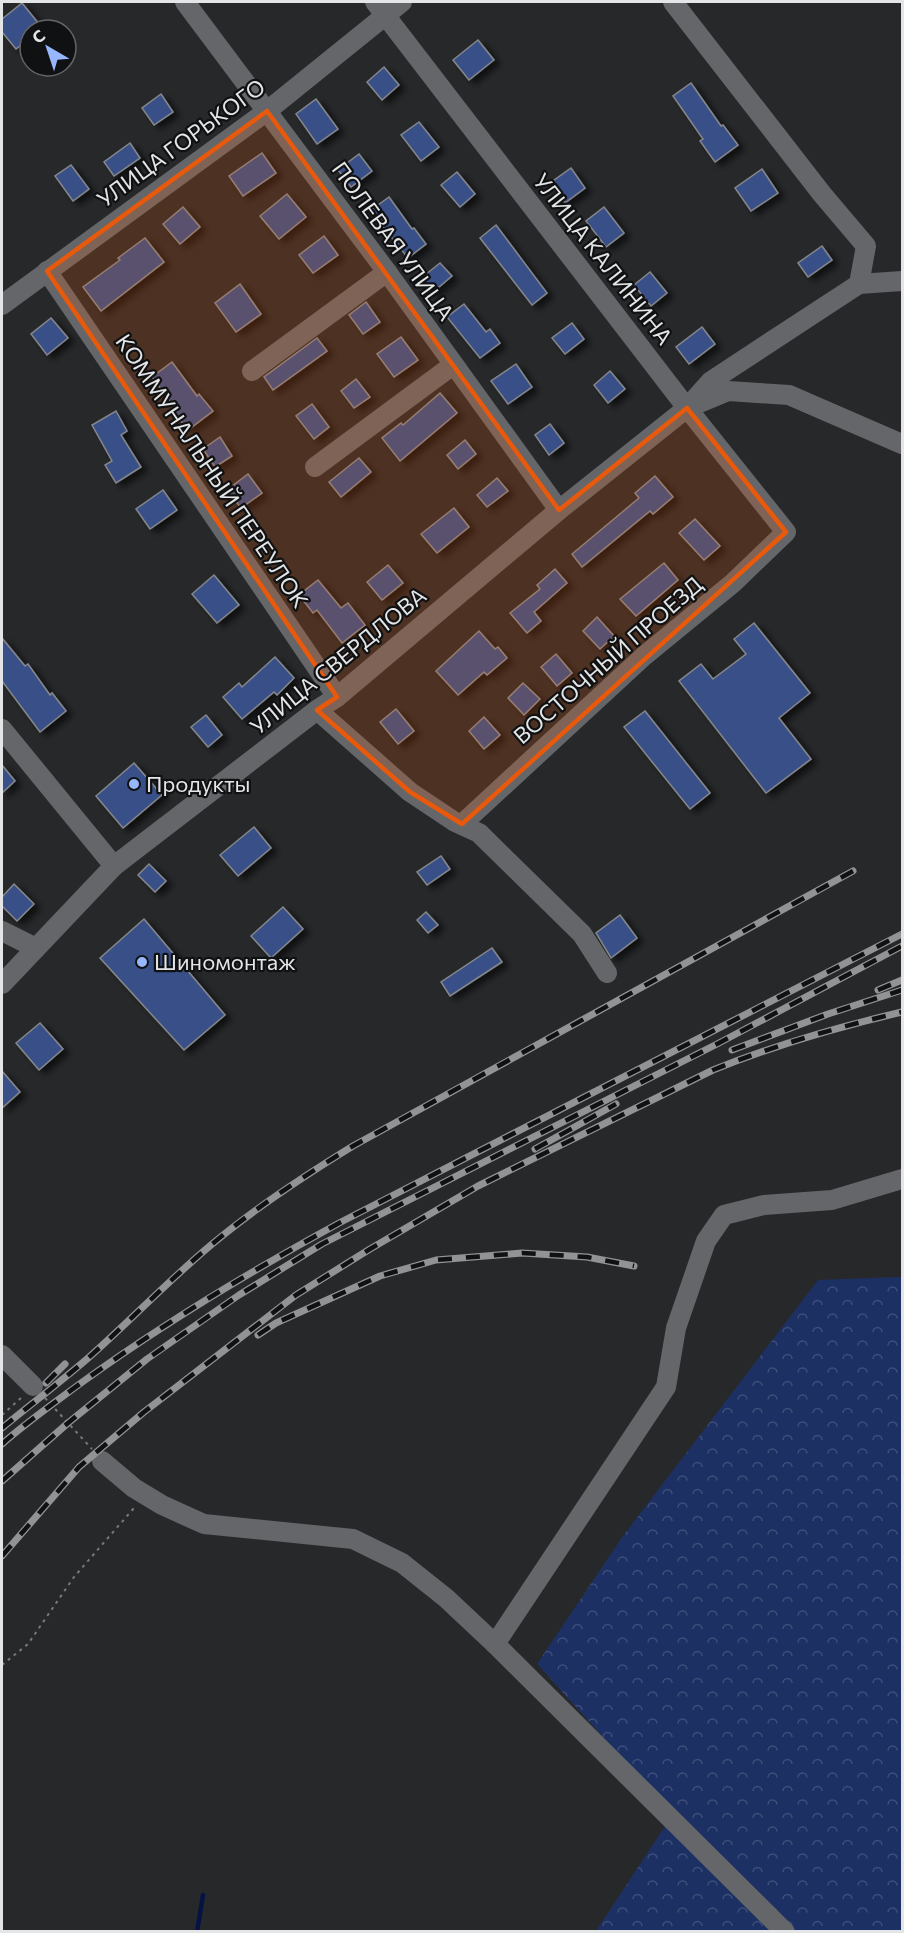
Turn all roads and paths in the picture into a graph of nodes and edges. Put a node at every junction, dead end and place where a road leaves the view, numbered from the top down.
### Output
1 (185, 2) edge
2 (402, 2) edge
3 (672, 2) edge
4 (380, 8) edge
5 (267, 111) junction
6 (46, 271) junction
7 (387, 272) junction
8 (903, 281) edge
9 (860, 284) junction
10 (2, 305) edge
11 (453, 365) junction
12 (252, 371) dead end
13 (687, 408) junction
14 (903, 444) edge
15 (315, 467) dead end
16 (559, 510) junction
17 (786, 532) joint
18 (337, 697) junction
19 (317, 710) junction
20 (2, 729) edge
21 (462, 824) junction
22 (114, 866) junction
23 (2, 931) edge
24 (36, 948) junction
25 (607, 973) dead end
26 (2, 984) edge
27 (903, 1179) edge
28 (2, 1355) edge
29 (33, 1386) junction
30 (2, 1415) edge
31 (102, 1461) joint
32 (146, 1495) junction
33 (495, 1644) junction
34 (2, 1665) edge
35 (784, 1932) edge

1 - 5 street, ПОЛЕВАЯ УЛИЦА
2 - 4 street, УЛИЦА ГОРЬКОГО
3 - 9 street
4 - 5 street, УЛИЦА ГОРЬКОГО
4 - 13 street, УЛИЦА КАЛИНИНА
5 - 6 street, УЛИЦА ГОРЬКОГО
5 - 7 street, ПОЛЕВАЯ УЛИЦА
6 - 10 street, УЛИЦА ГОРЬКОГО
6 - 18 street, КОММУНАЛЬНЫЙ ПЕРЕУЛОК
7 - 11 street, ПОЛЕВАЯ УЛИЦА
7 - 12 street
8 - 9 street
9 - 13 street, УЛИЦА СВЕРДЛОВА
11 - 15 street
11 - 16 street, ПОЛЕВАЯ УЛИЦА
13 - 14 street
13 - 16 street, УЛИЦА СВЕРДЛОВА
13 - 17 street, УЛИЦА КАЛИНИНА
16 - 18 street, УЛИЦА СВЕРДЛОВА
17 - 21 street, ВОСТОЧНЫЙ ПРОЕЗД
18 - 19 street, УЛИЦА СВЕРДЛОВА
19 - 21 street
19 - 22 street, УЛИЦА СВЕРДЛОВА
20 - 22 street
21 - 25 street
22 - 24 street, УЛИЦА СВЕРДЛОВА
23 - 24 street
24 - 26 street, УЛИЦА СВЕРДЛОВА
27 - 33 street
28 - 29 street
29 - 30 path
29 - 31 path
31 - 32 street
32 - 33 street
32 - 34 path
33 - 35 street

